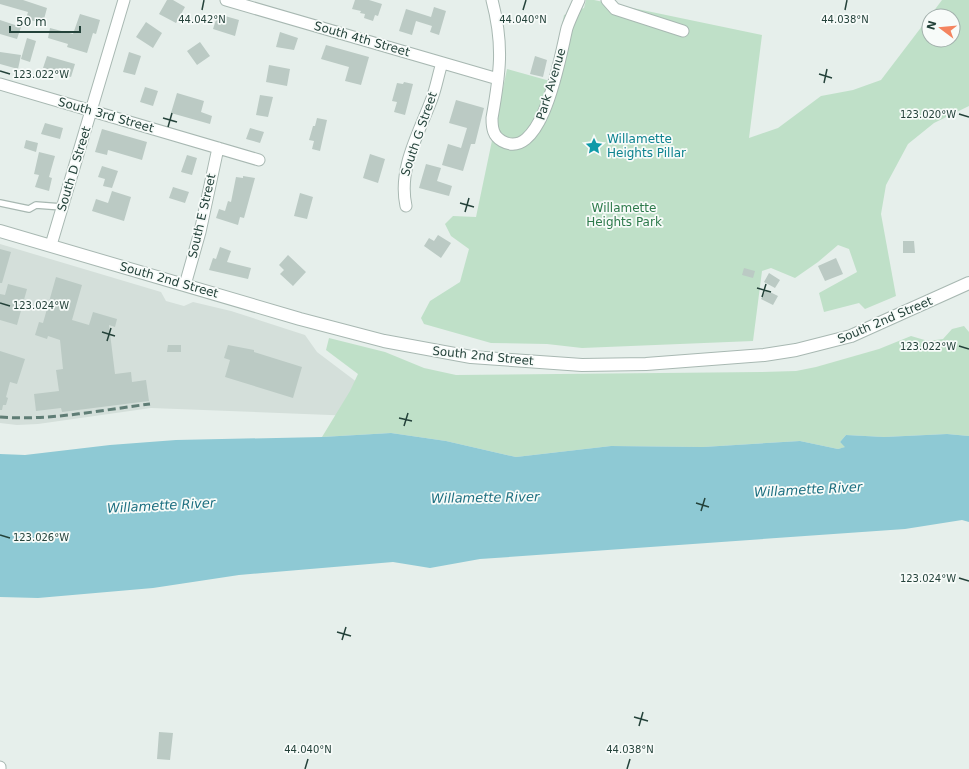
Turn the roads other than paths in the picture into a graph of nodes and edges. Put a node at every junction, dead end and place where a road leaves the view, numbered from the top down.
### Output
1 (124, 0) edge
2 (226, 0) edge
3 (492, 0) edge
4 (607, 0) edge
5 (575, 2) edge
6 (683, 31) dead end
7 (442, 63) junction
8 (498, 79) junction
9 (0, 84) edge
10 (91, 111) junction
11 (218, 148) junction
12 (259, 160) dead end
13 (0, 203) edge
14 (406, 206) dead end
15 (62, 207) junction
16 (0, 231) edge
17 (51, 245) junction
18 (969, 283) edge
19 (185, 285) junction

1 - 10 street, South D Street
2 - 7 street, South 4th Street
3 - 8 street
4 - 6 street
5 - 8 street, Park Avenue
7 - 8 street, South 4th Street
7 - 14 street, South G Street
9 - 10 street, South 3rd Street
10 - 11 street, South 3rd Street
10 - 15 street, South D Street
11 - 12 street, South 3rd Street
11 - 19 street, South E Street
13 - 15 lane
15 - 17 street, South D Street
16 - 17 street, South 2nd Street
17 - 19 street, South 2nd Street
18 - 19 street, South 2nd Street

